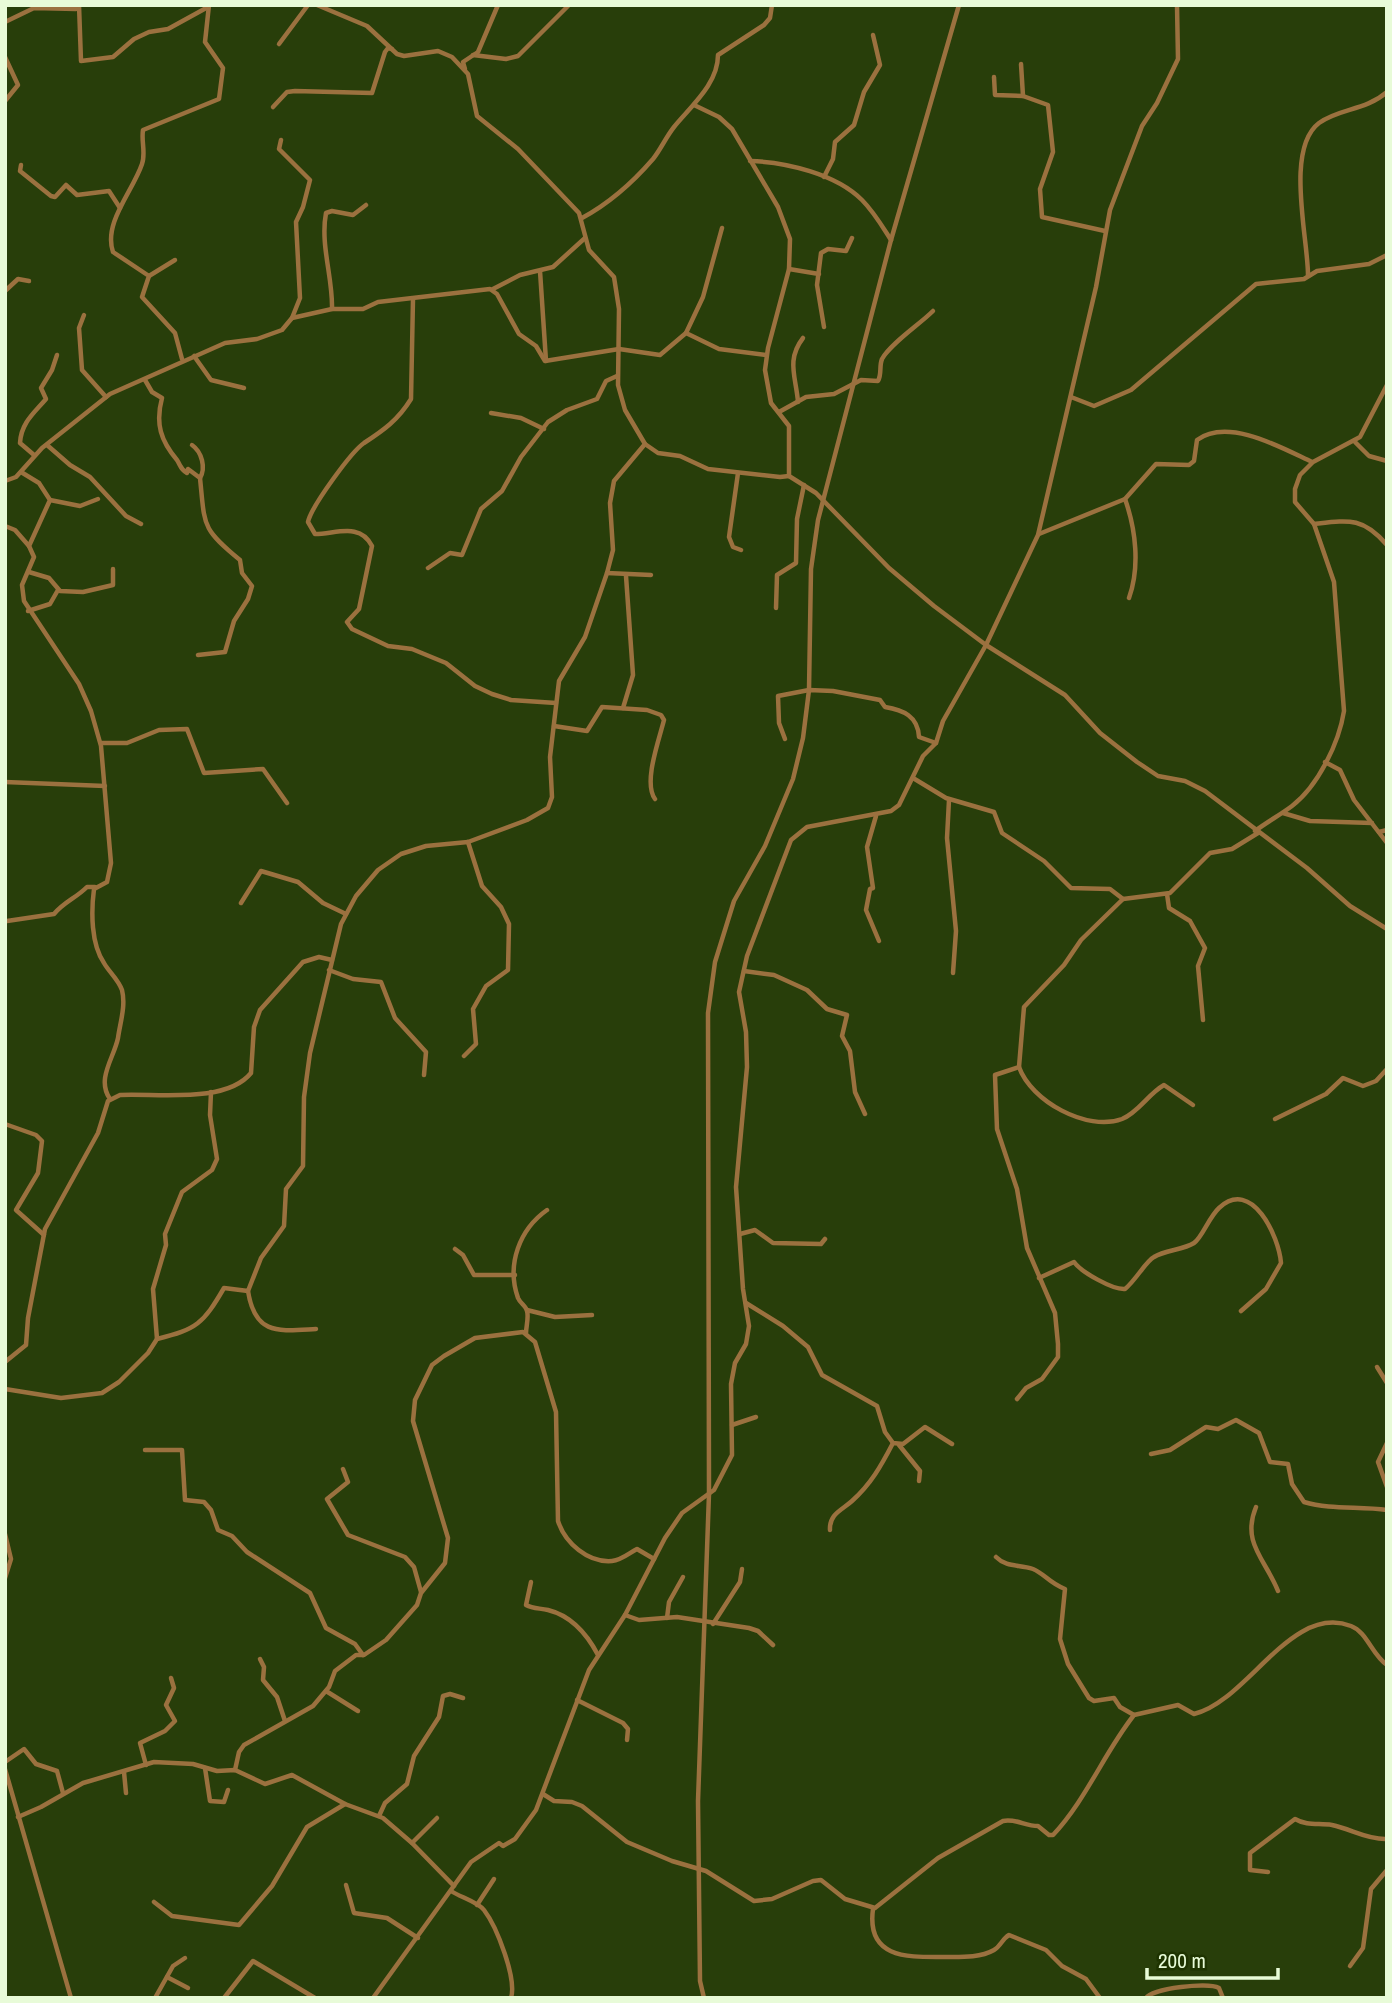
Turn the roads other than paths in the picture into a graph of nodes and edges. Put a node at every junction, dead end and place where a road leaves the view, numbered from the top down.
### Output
1 (308, 5) edge
2 (317, 5) edge
3 (498, 5) edge
4 (569, 5) edge
5 (772, 5) edge
6 (959, 5) edge
7 (1177, 5) edge
8 (209, 6) edge
9 (77, 7) edge
10 (5, 23) edge
11 (873, 35) dead end
12 (279, 44) dead end
13 (392, 50) junction
14 (473, 55) junction
15 (5, 57) edge
16 (1021, 64) dead end
17 (465, 69) junction
18 (994, 77) dead end
19 (1387, 92) edge
20 (1023, 96) junction
21 (5, 101) edge
22 (694, 105) junction
23 (273, 107) dead end
24 (281, 140) dead end
25 (750, 161) junction
26 (21, 165) dead end
27 (824, 177) junction
28 (366, 205) dead end
29 (120, 208) junction
30 (582, 218) junction
31 (722, 228) dead end
32 (1105, 231) junction
33 (586, 238) junction
34 (852, 238) dead end
35 (891, 240) junction
36 (1387, 256) edge
37 (175, 260) dead end
38 (789, 269) junction
39 (540, 271) junction
40 (818, 274) junction
41 (149, 276) junction
42 (1308, 276) junction
43 (29, 281) dead end
44 (493, 289) junction
45 (5, 291) edge
46 (413, 299) junction
47 (332, 309) junction
48 (933, 311) dead end
49 (84, 315) dead end
50 (292, 318) junction
51 (824, 327) dead end
52 (686, 333) junction
53 (803, 338) dead end
54 (619, 349) junction
55 (57, 355) dead end
56 (766, 355) junction
57 (194, 356) junction
58 (182, 359) junction
59 (546, 361) junction
60 (617, 376) junction
61 (145, 380) junction
62 (853, 384) junction
63 (1387, 385) edge
64 (244, 388) dead end
65 (106, 397) junction
66 (1071, 397) junction
67 (798, 402) junction
68 (779, 412) junction
69 (491, 414) dead end
70 (544, 429) junction
71 (1354, 442) junction
72 (645, 444) junction
73 (47, 445) junction
74 (192, 445) dead end
75 (34, 456) junction
76 (1387, 461) edge
77 (1313, 462) junction
78 (21, 472) junction
79 (738, 473) junction
80 (789, 475) junction
81 (200, 478) junction
82 (5, 481) edge
83 (804, 485) junction
84 (98, 499) dead end
85 (822, 499) junction
86 (1125, 499) junction
87 (50, 500) junction
88 (141, 524) dead end
89 (1314, 524) junction
90 (5, 526) edge
91 (1038, 535) junction
92 (1387, 545) edge
93 (29, 546) junction
94 (740, 551) dead end
95 (428, 568) dead end
96 (113, 569) dead end
97 (29, 572) junction
98 (607, 573) junction
99 (651, 575) dead end
100 (626, 576) junction
101 (58, 590) junction
102 (1129, 598) dead end
103 (776, 608) dead end
104 (28, 611) junction
105 (985, 645) junction
106 (198, 655) dead end
107 (809, 690) junction
108 (556, 703) junction
109 (623, 708) junction
110 (554, 726) junction
111 (785, 739) dead end
112 (101, 743) junction
113 (936, 743) junction
114 (1325, 762) junction
115 (913, 778) junction
116 (5, 782) edge
117 (105, 786) junction
118 (656, 799) dead end
119 (949, 800) junction
120 (287, 803) dead end
121 (1282, 812) junction
122 (876, 816) junction
123 (1372, 823) junction
124 (1387, 830) edge
125 (1256, 832) junction
126 (1379, 832) junction
127 (468, 842) junction
128 (1387, 843) edge
129 (95, 887) junction
130 (1167, 894) junction
131 (1124, 899) junction
132 (241, 903) dead end
133 (346, 914) junction
134 (7, 921) dead end
135 (1387, 929) edge
136 (879, 941) dead end
137 (331, 960) junction
138 (329, 970) junction
139 (744, 971) junction
140 (953, 973) dead end
141 (1203, 1020) dead end
142 (464, 1056) dead end
143 (1019, 1067) junction
144 (1387, 1069) edge
145 (424, 1075) dead end
146 (211, 1092) junction
147 (110, 1099) junction
148 (1193, 1105) dead end
149 (865, 1114) dead end
150 (1275, 1119) dead end
151 (5, 1124) edge
152 (547, 1210) dead end
153 (44, 1234) junction
154 (740, 1234) junction
155 (825, 1239) dead end
156 (455, 1249) dead end
157 (515, 1275) junction
158 (1039, 1278) junction
159 (248, 1291) junction
160 (745, 1303) junction
161 (527, 1310) junction
162 (1241, 1311) dead end
163 (592, 1315) dead end
164 (316, 1329) dead end
165 (526, 1333) junction
166 (156, 1339) junction
167 (5, 1362) edge
168 (1377, 1367) dead end
169 (1387, 1383) edge
170 (5, 1389) edge
171 (1017, 1399) dead end
172 (756, 1418) dead end
173 (732, 1425) junction
174 (893, 1443) junction
175 (1387, 1443) edge
176 (951, 1444) dead end
177 (899, 1445) junction
178 (145, 1450) dead end
179 (1151, 1454) dead end
180 (343, 1469) dead end
181 (919, 1481) dead end
182 (1387, 1487) edge
183 (709, 1494) junction
184 (1256, 1507) dead end
185 (1387, 1510) edge
186 (830, 1530) dead end
187 (5, 1534) edge
188 (996, 1557) dead end
189 (654, 1559) junction
190 (742, 1569) dead end
191 (683, 1577) dead end
192 (5, 1578) edge
193 (531, 1582) dead end
194 (1278, 1591) dead end
195 (421, 1593) junction
196 (625, 1615) junction
197 (667, 1618) junction
198 (705, 1623) junction
199 (713, 1624) junction
200 (773, 1645) dead end
201 (364, 1655) junction
202 (598, 1655) junction
203 (260, 1659) dead end
204 (1384, 1660) edge
205 (1387, 1665) edge
206 (171, 1678) dead end
207 (326, 1691) junction
208 (463, 1698) dead end
209 (577, 1700) junction
210 (358, 1711) dead end
211 (1134, 1715) junction
212 (285, 1721) junction
213 (627, 1740) dead end
214 (5, 1762) edge
215 (146, 1765) junction
216 (205, 1768) junction
217 (5, 1769) edge
218 (235, 1770) junction
219 (124, 1773) junction
220 (228, 1790) dead end
221 (63, 1793) junction
222 (126, 1793) dead end
223 (543, 1794) junction
224 (345, 1804) junction
225 (18, 1816) junction
226 (379, 1816) junction
227 (437, 1818) dead end
228 (1386, 1840) edge
229 (412, 1843) junction
230 (697, 1867) junction
231 (1387, 1870) edge
232 (1268, 1872) dead end
233 (495, 1879) dead end
234 (346, 1885) dead end
235 (452, 1889) junction
236 (154, 1902) dead end
237 (477, 1905) junction
238 (873, 1909) junction
239 (418, 1938) junction
240 (185, 1958) dead end
241 (1350, 1966) dead end
242 (167, 1977) junction
243 (188, 1988) dead end
244 (156, 1997) edge
245 (71, 1998) edge
246 (224, 1998) edge
247 (315, 1998) edge
248 (373, 1998) edge
249 (511, 1998) edge
250 (704, 1998) edge
251 (1100, 1998) edge
252 (1146, 1998) edge
253 (1223, 1998) edge

1 - 12 street
2 - 13 street
3 - 14 street
4 - 14 street
5 - 22 street
6 - 35 street
7 - 32 street
8 - 9 street
8 - 29 street
9 - 10 street
11 - 27 street
13 - 17 street
13 - 23 street
14 - 17 street
15 - 21 street
16 - 20 street
17 - 30 street
18 - 20 street
19 - 42 street
20 - 32 street
22 - 25 street
22 - 30 street
24 - 50 street
25 - 27 street
25 - 38 street
26 - 29 street
27 - 35 street
28 - 47 street
29 - 41 street
30 - 33 street
31 - 52 street
32 - 66 street
33 - 39 street
33 - 54 street
34 - 40 street
35 - 62 street
36 - 42 street
37 - 41 street
38 - 40 street
38 - 56 street
39 - 44 street
39 - 59 street
40 - 51 street
41 - 58 street
42 - 66 street
43 - 45 street
44 - 46 street
44 - 59 street
46 - 47 street
46 - 108 street
47 - 50 street
48 - 62 street
49 - 65 street
50 - 57 street
52 - 54 street
52 - 56 street
53 - 67 street
54 - 59 street
54 - 60 street
55 - 75 street
56 - 68 street
57 - 58 street
57 - 64 street
58 - 61 street
60 - 70 street
60 - 72 street
61 - 65 street
61 - 81 street
62 - 67 street
62 - 85 street
63 - 71 street
65 - 73 street
66 - 91 street
67 - 68 street
68 - 80 street
69 - 70 street
70 - 95 street
71 - 76 street
71 - 77 street
72 - 79 street
72 - 98 street
73 - 75 street
73 - 88 street
74 - 81 street
75 - 78 street
77 - 86 street
77 - 89 street
78 - 82 street
78 - 87 street
79 - 80 street
79 - 94 street
80 - 83 street
81 - 106 street
83 - 85 street
83 - 103 street
84 - 87 street
85 - 105 street
85 - 107 street
86 - 91 street
86 - 102 street
87 - 93 street
89 - 92 street
89 - 114 street
90 - 93 street
91 - 105 street
93 - 97 street
96 - 101 street
97 - 101 street
97 - 104 street
98 - 100 street
98 - 108 street
99 - 100 street
100 - 109 street
101 - 104 street
104 - 112 street
105 - 113 street
105 - 125 street
107 - 111 street
107 - 113 street
107 - 183 street
108 - 110 street
109 - 110 street
109 - 118 street
110 - 127 street
112 - 117 street
112 - 120 street
113 - 115 street
114 - 121 street
114 - 123 street
115 - 119 street
115 - 122 street
116 - 117 street
117 - 129 street
119 - 131 street
119 - 140 street
121 - 123 street
121 - 125 street
122 - 136 street
122 - 139 street
123 - 126 street
124 - 126 street
125 - 130 street
125 - 135 street
126 - 128 street
127 - 133 street
127 - 142 street
129 - 134 street
129 - 147 street
130 - 131 street
130 - 141 street
131 - 143 street
132 - 133 street
133 - 137 street
137 - 138 street
137 - 146 street
138 - 145 street
138 - 159 street
139 - 149 street
139 - 154 street
143 - 148 street
143 - 158 street
144 - 150 street
146 - 147 street
146 - 166 street
147 - 153 street
151 - 153 street
152 - 157 street
153 - 167 street
154 - 155 street
154 - 160 street
156 - 157 street
157 - 161 street
158 - 162 street
158 - 171 street
159 - 164 street
159 - 166 street
160 - 173 street
160 - 174 street
161 - 163 street
161 - 165 street
165 - 189 street
165 - 195 street
166 - 170 street
168 - 169 street
172 - 173 street
173 - 183 street
174 - 177 street
174 - 186 street
175 - 182 street
176 - 177 street
177 - 181 street
178 - 201 street
179 - 185 street
180 - 195 street
183 - 189 street
183 - 198 street
184 - 194 street
187 - 192 street
188 - 211 street
189 - 196 street
190 - 199 street
191 - 197 street
193 - 202 street
195 - 201 street
196 - 197 street
196 - 202 street
197 - 198 street
198 - 199 street
198 - 230 street
199 - 200 street
201 - 207 street
202 - 209 street
203 - 212 street
204 - 205 street
204 - 211 street
206 - 215 street
207 - 210 street
207 - 212 street
208 - 226 street
209 - 213 street
209 - 223 street
211 - 238 street
212 - 218 street
214 - 221 street
215 - 216 street
215 - 219 street
216 - 218 street
216 - 220 street
217 - 225 street
218 - 224 street
219 - 221 street
219 - 222 street
221 - 225 street
223 - 230 street
223 - 235 street
224 - 226 street
224 - 236 street
225 - 245 street
226 - 229 street
227 - 229 street
228 - 232 street
229 - 235 street
230 - 238 street
230 - 250 street
231 - 241 street
233 - 237 street
234 - 239 street
235 - 237 street
235 - 239 street
237 - 249 street
238 - 251 street
239 - 248 street
240 - 242 street
242 - 243 street
242 - 244 street
246 - 247 street
252 - 253 street

